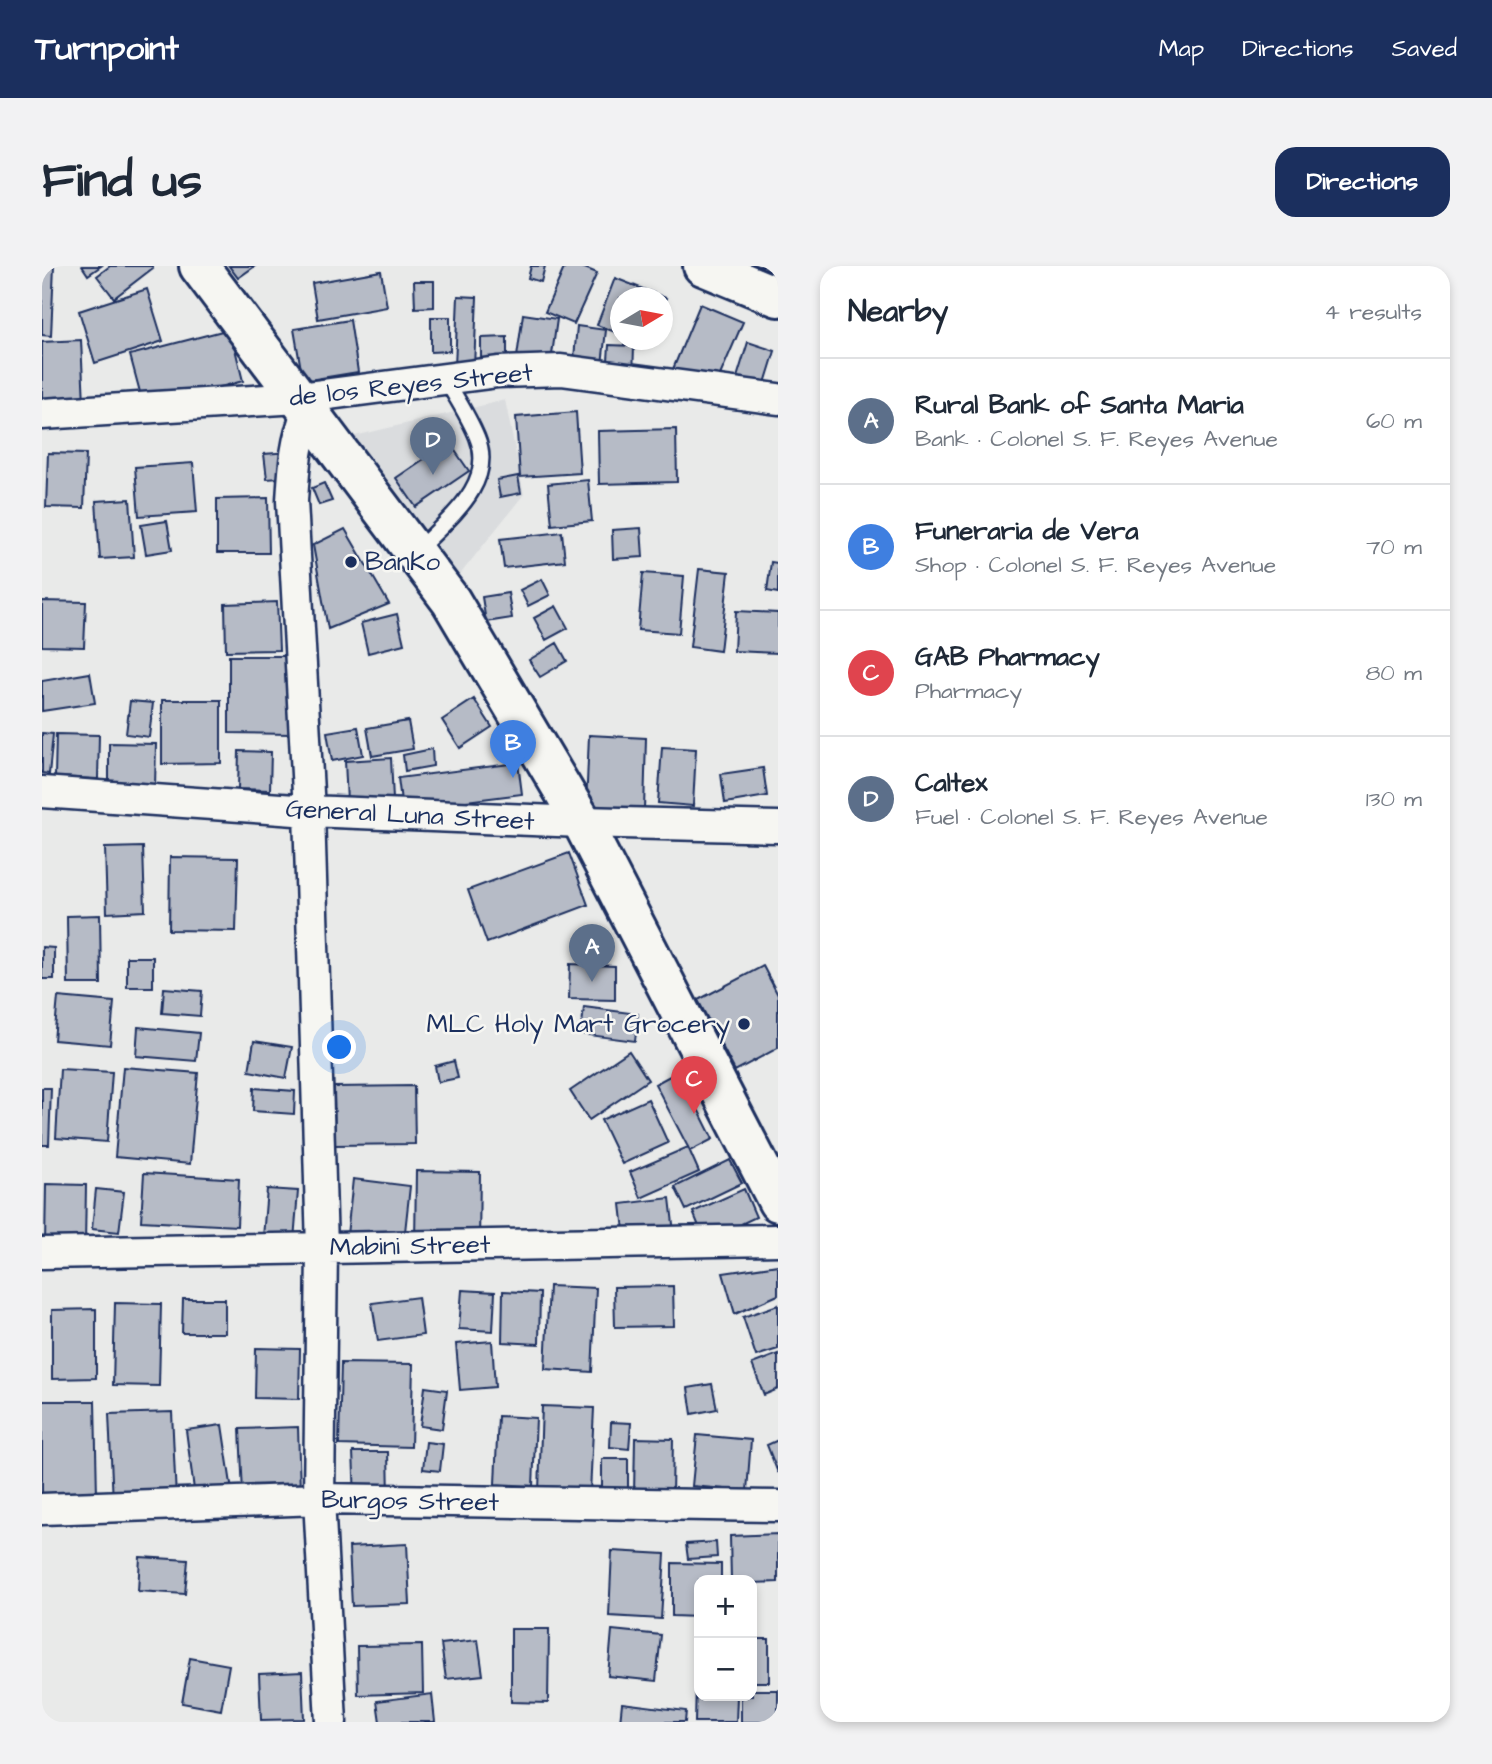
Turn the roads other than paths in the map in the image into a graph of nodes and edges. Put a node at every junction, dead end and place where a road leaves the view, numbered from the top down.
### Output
1 (199, 266) edge
2 (703, 266) edge
3 (778, 297) edge
4 (446, 380) junction
5 (778, 399) edge
6 (303, 405) junction
7 (42, 414) edge
8 (414, 553) junction
9 (42, 792) edge
10 (309, 811) junction
11 (582, 822) junction
12 (778, 827) edge
13 (778, 1202) edge
14 (778, 1240) edge
15 (322, 1248) junction
16 (42, 1253) edge
17 (318, 1499) junction
18 (778, 1506) edge
19 (42, 1509) edge
20 (331, 1722) edge

1 - 6 main road
2 - 3 main road
4 - 5 street, de los Reyes Street
4 - 6 street, de los Reyes Street
4 - 8 lane
6 - 7 street, de los Reyes Street
6 - 8 main road
6 - 10 street
8 - 11 main road
9 - 10 street, General Luna Street
10 - 11 street, General Luna Street
10 - 15 street
11 - 12 street, General Luna Street
11 - 13 main road
14 - 15 street, Mabini Street
15 - 16 street, Mabini Street
15 - 17 street
17 - 18 street, Burgos Street
17 - 19 street, Burgos Street
17 - 20 street

